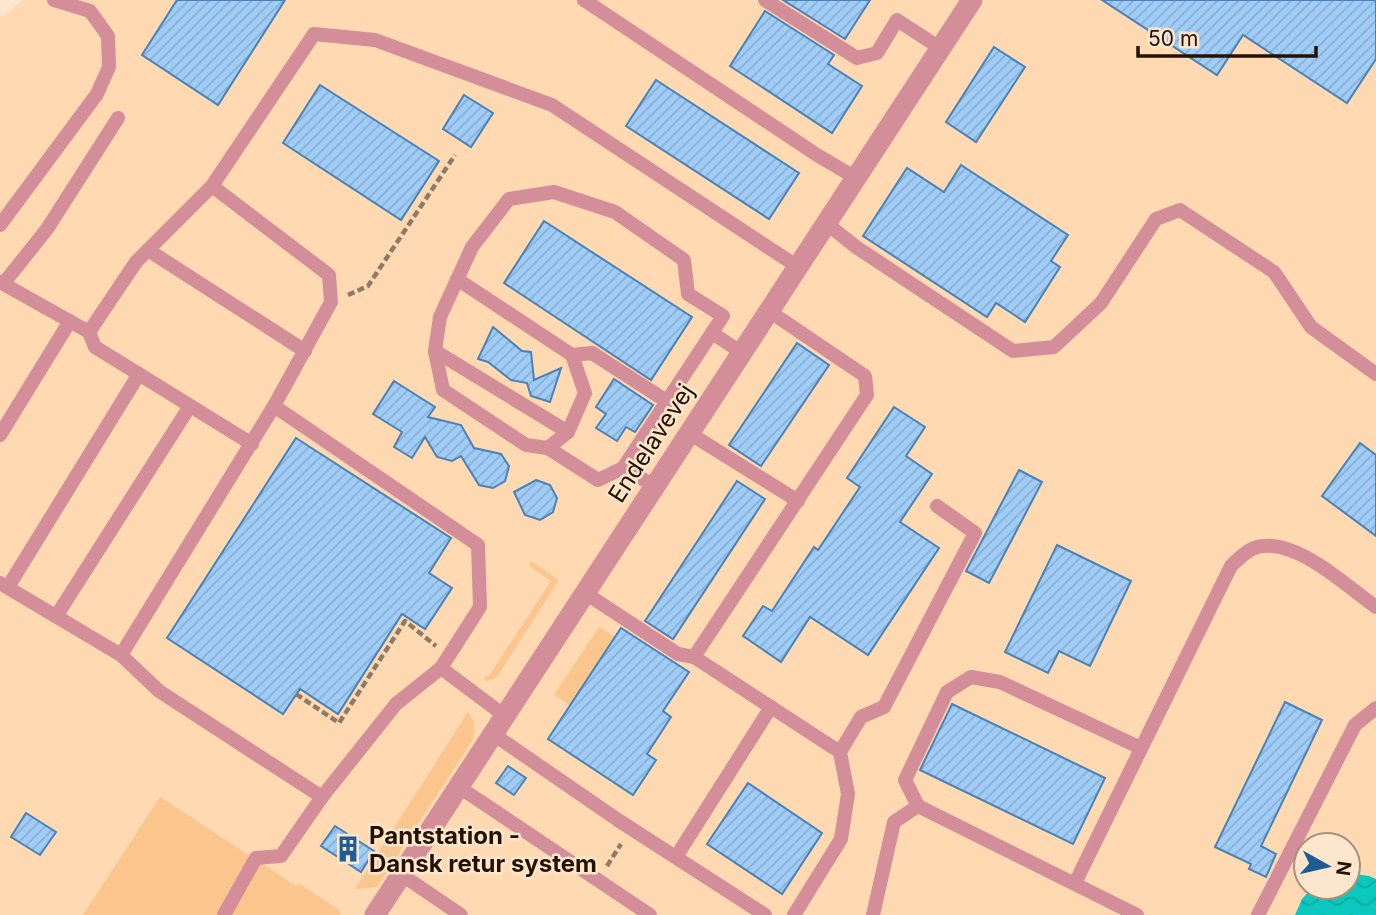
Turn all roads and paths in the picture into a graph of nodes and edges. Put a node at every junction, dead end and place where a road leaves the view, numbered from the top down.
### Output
1 (54, 0) edge
2 (584, 0) edge
3 (765, 0) edge
4 (972, 0) edge
5 (940, 48) junction
6 (118, 118) dead end
7 (454, 155) dead end
8 (856, 178) junction
9 (212, 186) junction
10 (826, 223) junction
11 (0, 225) edge
12 (148, 250) junction
13 (798, 267) junction
14 (457, 279) junction
15 (2, 283) edge
16 (331, 302) junction
17 (769, 311) junction
18 (70, 321) junction
19 (89, 332) junction
20 (712, 333) junction
21 (304, 351) junction
22 (435, 351) junction
23 (741, 352) junction
24 (572, 355) junction
25 (139, 374) junction
26 (1376, 374) edge
27 (668, 402) junction
28 (190, 406) junction
29 (274, 406) junction
30 (568, 432) junction
31 (689, 433) junction
32 (0, 435) edge
33 (251, 444) junction
34 (548, 448) junction
35 (623, 468) junction
36 (654, 486) junction
37 (798, 501) junction
38 (937, 506) dead end
39 (4, 585) edge
40 (585, 593) junction
41 (1376, 607) edge
42 (57, 615) junction
43 (121, 655) junction
44 (694, 657) junction
45 (444, 662) junction
46 (296, 694) dead end
47 (771, 707) junction
48 (1376, 708) edge
49 (499, 725) junction
50 (1141, 748) junction
51 (840, 752) junction
52 (459, 787) junction
53 (322, 797) junction
54 (918, 806) junction
55 (625, 824) junction
56 (676, 857) junction
57 (402, 875) junction
58 (598, 881) junction
59 (1075, 883) junction
60 (224, 915) edge
61 (375, 915) edge
62 (461, 915) edge
63 (650, 915) edge
64 (765, 915) edge
65 (794, 915) edge
66 (873, 915) edge
67 (1137, 915) edge
68 (1258, 915) edge

1 - 11 lane
2 - 8 lane
3 - 5 lane
4 - 5 street, Endelavevej
5 - 8 street, Endelavevej
6 - 15 lane
7 - 16 path
8 - 10 street, Endelavevej
9 - 12 lane
9 - 13 lane
9 - 16 lane
10 - 13 street, Endelavevej
10 - 26 lane
12 - 19 lane
12 - 21 lane
13 - 17 street, Endelavevej
14 - 20 lane
14 - 22 lane
14 - 24 lane
15 - 18 lane
16 - 21 lane
17 - 23 street, Endelavevej
17 - 37 lane
18 - 19 lane
18 - 32 lane
19 - 25 lane
20 - 23 lane
20 - 27 lane
21 - 29 lane
22 - 30 lane
22 - 34 lane
23 - 31 street, Endelavevej
24 - 27 lane
24 - 30 lane
25 - 28 lane
25 - 39 lane
27 - 35 lane
28 - 33 lane
28 - 42 lane
29 - 33 lane
29 - 45 lane
30 - 34 lane
31 - 36 street, Endelavevej
31 - 37 lane
33 - 43 lane
34 - 35 lane
35 - 36 lane
36 - 40 street, Endelavevej
37 - 44 lane
38 - 51 lane
39 - 42 lane
40 - 44 lane
40 - 49 street, Endelavevej
41 - 50 lane
42 - 43 lane
43 - 53 lane
44 - 47 lane
45 - 46 path
45 - 49 lane
45 - 53 lane
47 - 51 lane
47 - 56 lane
48 - 68 lane
49 - 52 street, Endelavevej
49 - 55 lane
50 - 54 lane
50 - 59 lane
51 - 65 lane
52 - 57 street, Endelavevej
52 - 58 lane
53 - 60 lane
54 - 59 lane
54 - 66 lane
55 - 56 lane
55 - 58 path
56 - 64 lane
57 - 61 street, Endelavevej
57 - 62 lane
58 - 63 lane
59 - 67 lane

